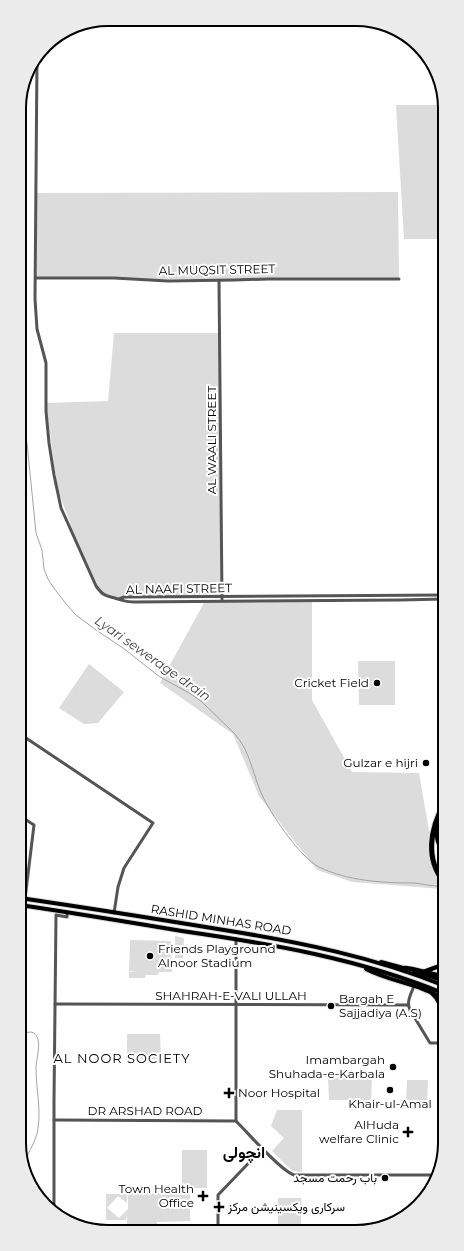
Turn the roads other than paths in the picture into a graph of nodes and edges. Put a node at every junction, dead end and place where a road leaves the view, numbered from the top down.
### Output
1 (36, 69) edge
2 (36, 278) junction
3 (399, 279) dead end
4 (219, 281) junction
5 (438, 595) edge
6 (222, 598) junction
7 (438, 599) edge
8 (26, 738) edge
9 (438, 815) edge
10 (26, 820) edge
11 (438, 829) edge
12 (438, 839) edge
13 (438, 873) edge
14 (26, 874) edge
15 (26, 899) edge
16 (26, 906) edge
17 (67, 912) junction
18 (114, 913) junction
19 (236, 939) junction
20 (361, 958) junction
21 (438, 966) edge
22 (405, 968) junction
23 (423, 972) junction
24 (438, 975) edge
25 (438, 979) edge
26 (438, 983) edge
27 (413, 984) junction
28 (438, 992) edge
29 (432, 993) junction
30 (438, 996) edge
31 (438, 1000) edge
32 (55, 1004) junction
33 (236, 1005) junction
34 (408, 1005) junction
35 (438, 1043) edge
36 (54, 1120) junction
37 (236, 1121) junction
38 (263, 1148) junction
39 (432, 1175) edge
40 (54, 1204) edge
41 (218, 1225) edge

1 - 2 street, AL NAAFI STREET
2 - 4 street, AL MUQSIT STREET
2 - 6 street, AL NAAFI STREET
3 - 4 street, AL MUQSIT STREET
4 - 6 street, AL WAALI STREET
5 - 6 street, AL NAAFI STREET
6 - 7 street, AL NAAFI STREET
8 - 18 street
9 - 13 highway
10 - 14 street
11 - 12 highway
15 - 18 main road, RASHID MINHAS ROAD
16 - 17 main road, RASHID MINHAS ROAD
17 - 19 main road, RASHID MINHAS ROAD
17 - 32 street
18 - 20 main road, RASHID MINHAS ROAD
19 - 27 main road, RASHID MINHAS ROAD
19 - 33 street
20 - 22 main road
20 - 26 main road, RASHID MINHAS ROAD
21 - 23 highway
22 - 23 highway
22 - 25 main road
23 - 24 highway
27 - 28 main road
27 - 29 main road
27 - 34 street
29 - 30 main road
29 - 31 highway
32 - 33 street, SHAHRAH-E-VALI ULLAH
32 - 36 street
33 - 34 street, SHAHRAH-E-VALI ULLAH
33 - 37 street
34 - 35 street
36 - 37 street, DR ARSHAD ROAD
36 - 40 street
37 - 38 street
38 - 39 street
38 - 41 street

